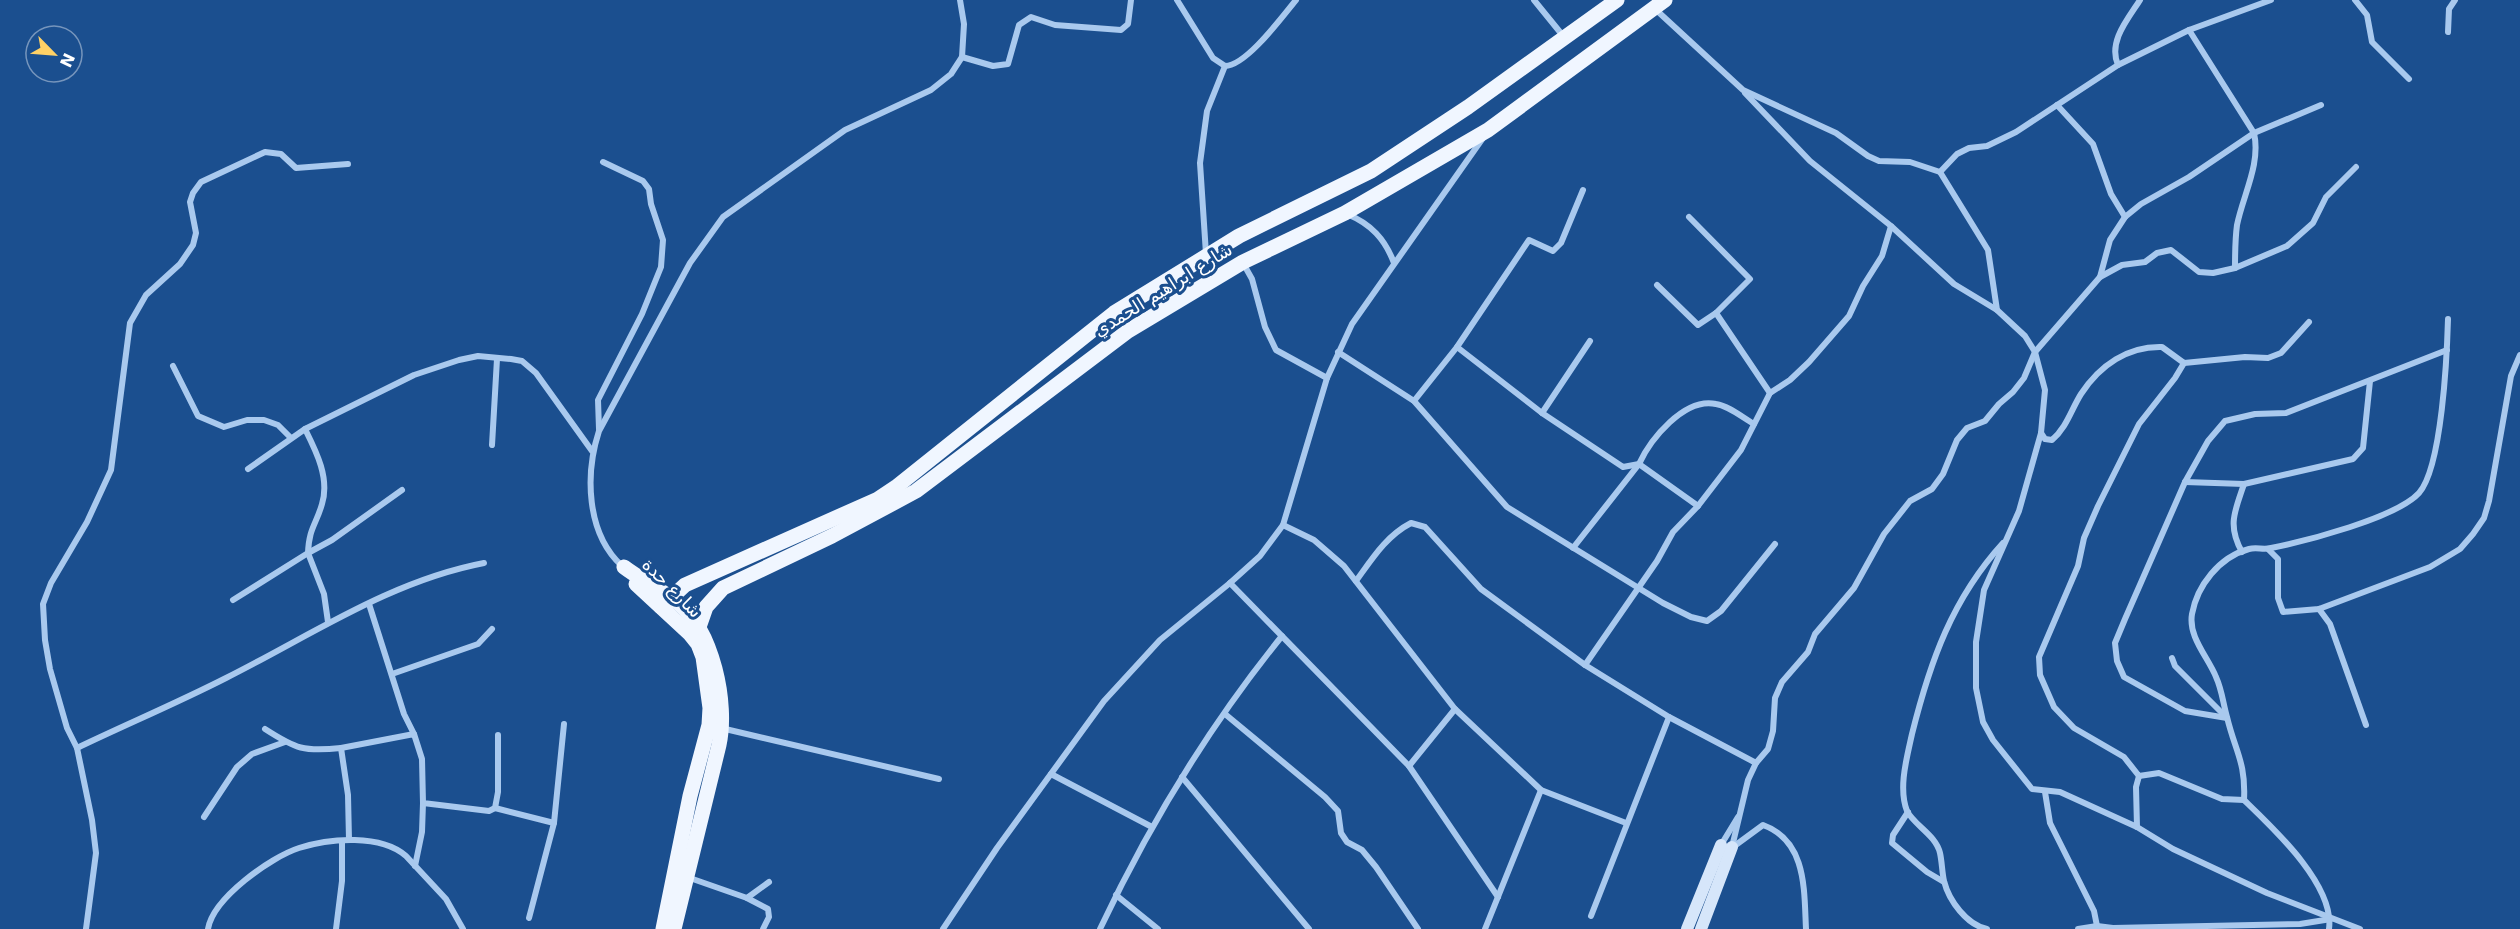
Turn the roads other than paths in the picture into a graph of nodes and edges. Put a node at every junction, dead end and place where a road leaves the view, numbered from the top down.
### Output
1 (960, 0) edge
2 (1131, 0) edge
3 (1177, 0) edge
4 (1296, 0) edge
5 (1534, 0) edge
6 (1617, 0) edge
7 (2140, 0) edge
8 (2271, 0) edge
9 (2355, 0) edge
10 (2455, 0) edge
11 (1659, 4) edge
12 (2189, 30) junction
13 (2448, 32) dead end
14 (1565, 38) junction
15 (962, 57) junction
16 (2118, 65) junction
17 (1225, 66) junction
18 (2409, 79) dead end
19 (1743, 90) junction
20 (2057, 105) junction
21 (2321, 105) dead end
22 (1488, 130) junction
23 (2254, 133) junction
24 (603, 162) dead end
25 (348, 164) dead end
26 (2356, 167) dead end
27 (1940, 172) junction
28 (1583, 190) dead end
29 (1345, 213) junction
30 (2125, 217) junction
31 (1273, 218) junction
32 (1689, 218) dead end
33 (1891, 226) junction
34 (1284, 243) junction
35 (1206, 256) junction
36 (1242, 262) junction
37 (1394, 263) junction
38 (2235, 268) junction
39 (2100, 277) junction
40 (1657, 285) dead end
41 (1997, 310) junction
42 (1716, 313) junction
43 (2448, 319) dead end
44 (2309, 322) dead end
45 (1590, 341) dead end
46 (1457, 347) junction
47 (2447, 350) junction
48 (1338, 352) junction
49 (2035, 352) junction
50 (2520, 355) edge
51 (497, 359) junction
52 (2184, 363) junction
53 (173, 366) dead end
54 (1327, 378) junction
55 (2370, 381) junction
56 (1770, 393) junction
57 (1414, 401) junction
58 (1542, 413) junction
59 (1754, 424) junction
60 (304, 429) junction
61 (599, 431) junction
62 (2041, 433) junction
63 (290, 437) junction
64 (492, 445) dead end
65 (592, 451) junction
66 (929, 459) junction
67 (1639, 464) junction
68 (248, 469) dead end
69 (939, 476) junction
70 (2185, 482) junction
71 (2244, 484) junction
72 (402, 490) dead end
73 (1698, 506) junction
74 (825, 521) junction
75 (1283, 525) junction
76 (832, 536) junction
77 (2004, 542) junction
78 (1775, 544) dead end
79 (1573, 548) junction
80 (2268, 549) junction
81 (2242, 552) junction
82 (308, 553) junction
83 (484, 563) dead end
84 (624, 567) junction
85 (643, 581) junction
86 (1356, 582) junction
87 (1230, 583) junction
88 (685, 585) junction
89 (1638, 587) junction
90 (233, 600) dead end
91 (666, 603) junction
92 (369, 604) junction
93 (2319, 609) junction
94 (328, 622) junction
95 (699, 627) junction
96 (492, 629) dead end
97 (1282, 636) junction
98 (2172, 658) dead end
99 (1585, 665) junction
100 (392, 674) junction
101 (1455, 709) junction
102 (1225, 714) junction
103 (1669, 717) junction
104 (2227, 718) junction
105 (564, 724) dead end
106 (2366, 725) dead end
107 (716, 727) junction
108 (265, 729) dead end
109 (414, 734) junction
110 (498, 735) dead end
111 (285, 742) junction
112 (77, 747) junction
113 (341, 748) junction
114 (1756, 763) junction
115 (1409, 766) junction
116 (1051, 774) junction
117 (2139, 776) junction
118 (1182, 777) junction
119 (939, 780) dead end
120 (1541, 790) junction
121 (2045, 792) junction
122 (2244, 800) junction
123 (423, 803) junction
124 (495, 808) junction
125 (1741, 812) junction
126 (1908, 812) junction
127 (204, 817) dead end
128 (554, 823) junction
129 (1626, 823) junction
130 (1152, 827) junction
131 (2137, 827) junction
132 (346, 841) junction
133 (1726, 846) junction
134 (416, 866) junction
135 (686, 877) junction
136 (769, 882) dead end
137 (1944, 882) junction
138 (1116, 895) junction
139 (1498, 897) junction
140 (747, 898) junction
141 (1591, 916) dead end
142 (530, 918) dead end
143 (2331, 920) junction
144 (2097, 926) junction
145 (86, 929) edge
146 (208, 929) edge
147 (336, 929) edge
148 (463, 929) edge
149 (663, 929) edge
150 (674, 929) edge
151 (764, 929) edge
152 (943, 929) edge
153 (1100, 929) edge
154 (1158, 929) edge
155 (1310, 929) edge
156 (1418, 929) edge
157 (1485, 929) edge
158 (1687, 929) edge
159 (1701, 929) edge
160 (1806, 929) edge
161 (1987, 929) edge
162 (2078, 929) edge
163 (2330, 929) edge
164 (2360, 929) edge

1 - 15 street
2 - 15 street
3 - 17 street
4 - 17 street
5 - 14 street
6 - 14 main road, شارع ابراهيم الحمدي
7 - 16 street
8 - 12 street
9 - 18 street
10 - 13 street
11 - 19 street
11 - 22 main road, شارع ابراهيم الحمدي
12 - 16 street
12 - 23 street
14 - 31 main road, شارع ابراهيم الحمدي
15 - 61 street
16 - 20 street
17 - 35 street
19 - 27 street
19 - 33 street
20 - 27 street
20 - 30 street
21 - 23 street
22 - 29 main road, شارع ابراهيم الحمدي
22 - 37 street
23 - 30 street
23 - 38 street
24 - 61 street
25 - 112 street
26 - 38 street
27 - 41 street
28 - 46 street
29 - 34 main road, شارع ابراهيم الحمدي
29 - 37 street
30 - 39 street
31 - 34 main road
31 - 35 main road, شارع ابراهيم الحمدي
32 - 42 street
33 - 41 street
33 - 56 street
34 - 36 main road, شارع ابراهيم الحمدي
35 - 66 main road, شارع ابراهيم الحمدي
36 - 54 street
36 - 69 main road, شارع ابراهيم الحمدي
37 - 48 street
38 - 39 street
39 - 49 street
40 - 42 street
41 - 49 street
42 - 56 street
43 - 47 street
44 - 52 street
45 - 58 street
46 - 57 street
46 - 58 street
47 - 55 street
47 - 80 street
48 - 54 street
48 - 57 street
49 - 62 street
49 - 114 street
50 - 93 street
51 - 60 street
51 - 64 street
51 - 65 street
52 - 62 street
52 - 117 street
53 - 63 street
54 - 75 street
55 - 70 street
55 - 71 street
56 - 59 street
57 - 79 street
58 - 67 street
59 - 67 street
59 - 73 street
60 - 63 street
60 - 82 street
61 - 65 street
62 - 77 street
63 - 68 street
65 - 84 street
66 - 69 main road
66 - 74 main road, شارع ابراهيم الحمدي
67 - 73 street
67 - 79 street
69 - 76 main road, شارع ابراهيم الحمدي
70 - 71 street
70 - 104 street
71 - 81 street
72 - 82 street
73 - 89 street
74 - 76 main road
74 - 88 main road, شارع ابراهيم الحمدي
75 - 86 street
75 - 87 street
76 - 95 main road, شارع ابراهيم الحمدي
77 - 121 street
77 - 126 street
78 - 89 street
79 - 89 street
80 - 81 street
80 - 93 street
81 - 104 street
82 - 90 street
82 - 94 street
83 - 92 street
84 - 85 main road, شارع حدة
84 - 91 main road, شارع حدة
85 - 88 main road
85 - 91 main road, شارع حدة
86 - 99 street
86 - 101 street
87 - 97 street
87 - 116 street
88 - 91 main road, شارع ابراهيم الحمدي
89 - 99 street
91 - 95 main road, شارع حدة
91 - 107 main road, شارع حدة
92 - 94 street
92 - 100 street
93 - 106 street
94 - 112 street
95 - 107 main road, شارع حدة
96 - 100 street
97 - 102 street
97 - 115 street
98 - 104 street
99 - 103 street
100 - 109 street
101 - 115 street
101 - 120 street
102 - 118 street
102 - 156 street
103 - 114 street
103 - 129 street
104 - 122 street
105 - 128 street
107 - 119 street
107 - 135 main road, شارع حدة
107 - 149 main road, شارع حدة
108 - 111 street
109 - 113 street
109 - 123 street
110 - 124 street
111 - 113 street
111 - 127 street
112 - 145 street
113 - 132 street
114 - 125 street
115 - 139 street
116 - 130 street
116 - 152 street
117 - 122 street
117 - 131 street
118 - 130 street
118 - 155 street
120 - 129 street
120 - 139 street
121 - 131 street
121 - 144 street
122 - 143 street
123 - 124 street
123 - 134 street
124 - 128 street
125 - 133 street
125 - 133 street
126 - 137 street
126 - 137 street
128 - 142 street
129 - 141 street
130 - 138 street
131 - 143 street
132 - 134 street
132 - 146 street
132 - 147 street
133 - 158 street
133 - 159 street
133 - 160 street
134 - 148 street
135 - 140 street
135 - 150 main road, شارع حدة
136 - 140 street
137 - 161 street
138 - 153 street
138 - 154 street
139 - 157 street
140 - 151 street
143 - 144 street
143 - 163 street
143 - 164 street
144 - 162 street

